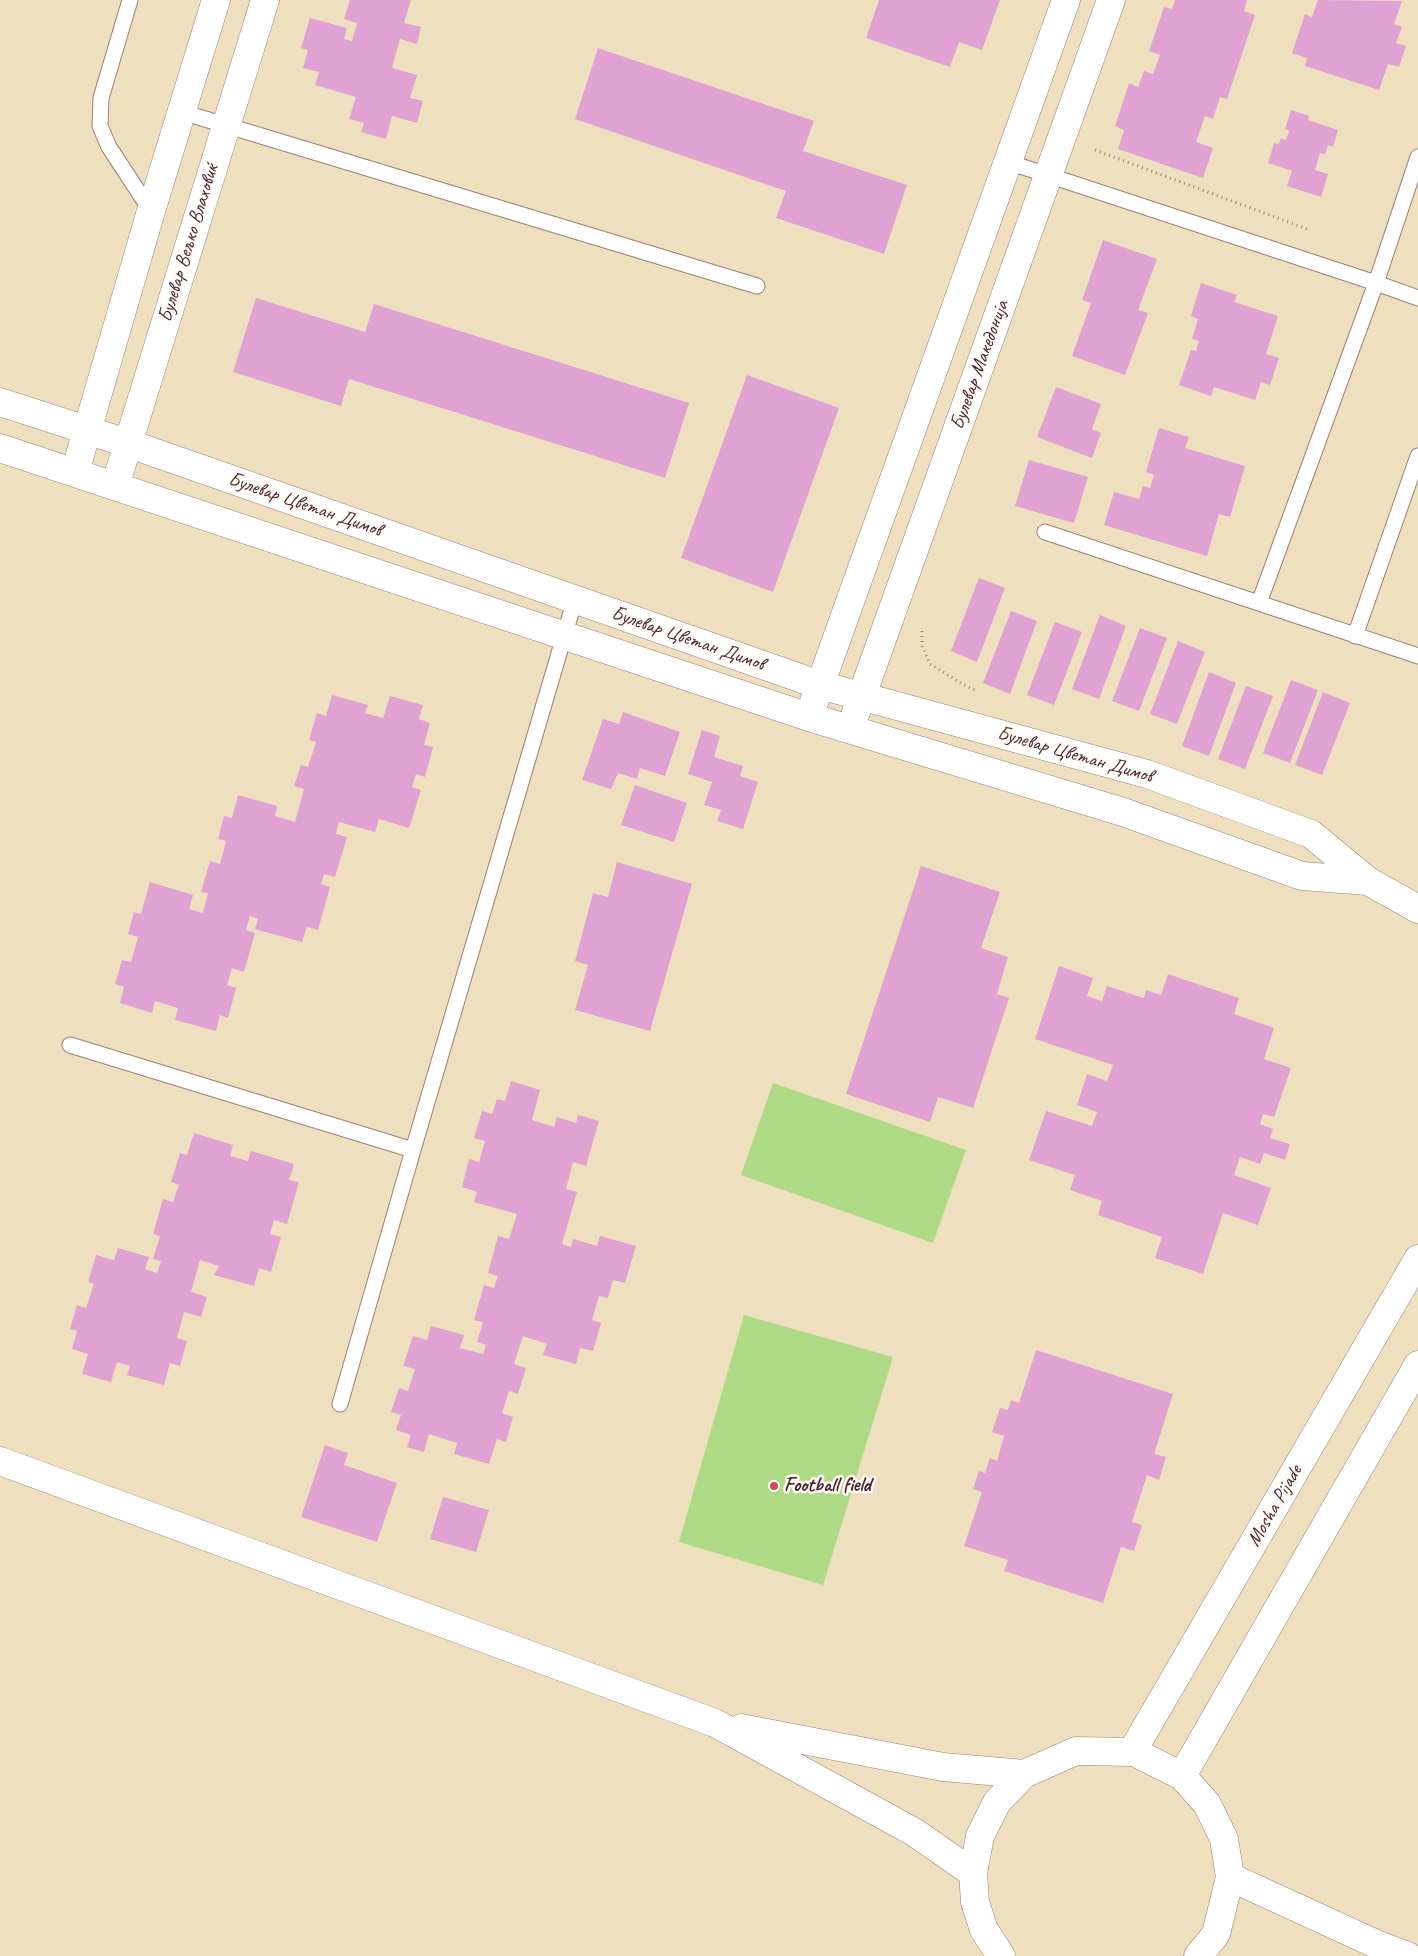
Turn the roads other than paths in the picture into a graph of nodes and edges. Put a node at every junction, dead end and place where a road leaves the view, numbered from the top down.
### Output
1 (130, 0) edge
2 (216, 0) edge
3 (265, 0) edge
4 (1066, 0) edge
5 (1111, 0) edge
6 (182, 112) junction
7 (226, 124) junction
8 (1418, 157) edge
9 (1008, 162) junction
10 (1048, 176) junction
11 (151, 211) junction
12 (1376, 283) junction
13 (757, 286) dead end
14 (1418, 298) edge
15 (0, 402) edge
16 (87, 430) junction
17 (127, 443) junction
18 (0, 448) edge
19 (1418, 456) edge
20 (75, 472) junction
21 (115, 486) junction
22 (1045, 532) dead end
23 (575, 599) junction
24 (1258, 603) junction
25 (565, 636) junction
26 (1355, 636) junction
27 (1418, 656) edge
28 (820, 685) junction
29 (861, 696) junction
30 (809, 717) junction
31 (850, 730) junction
32 (1368, 881) junction
33 (1418, 909) edge
34 (70, 1045) dead end
35 (413, 1150) junction
36 (1418, 1259) edge
37 (1418, 1365) edge
38 (340, 1404) dead end
39 (0, 1461) edge
40 (715, 1723) junction
41 (1132, 1752) junction
42 (1024, 1774) junction
43 (1182, 1776) junction
44 (973, 1873) junction
45 (1230, 1877) junction
46 (1000, 1956) edge
47 (1198, 1956) edge
48 (1408, 1956) edge

1 - 11 lane
2 - 6 street
3 - 7 street, Булевар Вељко Влаховиќ
4 - 9 street
5 - 10 street, Булевар Македонија
6 - 7 lane
6 - 11 street
7 - 13 lane
7 - 17 street, Булевар Вељко Влаховиќ
8 - 12 lane
9 - 10 lane
9 - 28 street
10 - 12 lane
10 - 29 street, Булевар Македонија
11 - 16 street
12 - 14 lane
12 - 24 lane
15 - 16 street, Булевар Цветан Димов
16 - 17 street, Булевар Цветан Димов
16 - 20 street
17 - 21 street, Булевар Вељко Влаховиќ
17 - 23 street, Булевар Цветан Димов
18 - 20 street, Булевар Цветан Димов
19 - 26 lane
20 - 21 street, Булевар Цветан Димов
21 - 25 street, Булевар Цветан Димов
22 - 24 lane
23 - 25 lane
23 - 28 street, Булевар Цветан Димов
24 - 26 lane
25 - 30 street, Булевар Цветан Димов
25 - 35 lane
26 - 27 lane
28 - 29 street, Булевар Цветан Димов
28 - 30 street
29 - 31 street, Булевар Македонија
29 - 32 street, Булевар Цветан Димов
30 - 31 street, Булевар Цветан Димов
31 - 32 street, Булевар Цветан Димов
32 - 33 street, Булевар Цветан Димов
34 - 35 lane
35 - 38 lane
36 - 41 street, Mosha Pijade
37 - 43 street
39 - 40 street
40 - 42 street
40 - 44 street
41 - 42 street
41 - 43 street
42 - 44 street
43 - 45 street
44 - 46 street
45 - 47 street
45 - 48 street

